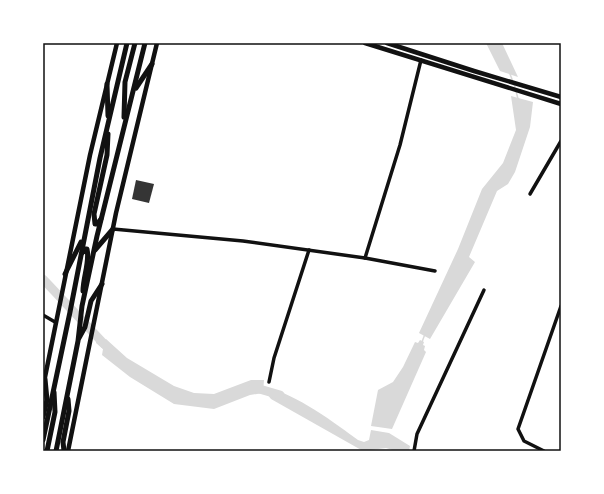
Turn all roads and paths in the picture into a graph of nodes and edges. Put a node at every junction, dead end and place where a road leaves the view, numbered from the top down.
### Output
1 (117, 43) edge
2 (128, 43) edge
3 (135, 43) edge
4 (145, 43) edge
5 (157, 43) edge
6 (365, 43) edge
7 (387, 43) edge
8 (421, 60) junction
9 (152, 64) junction
10 (107, 84) junction
11 (133, 92) junction
12 (561, 97) edge
13 (561, 104) edge
14 (108, 123) junction
15 (124, 126) junction
16 (561, 141) edge
17 (530, 194) dead end
18 (101, 219) junction
19 (113, 229) junction
20 (84, 235) junction
21 (309, 250) junction
22 (94, 251) junction
23 (81, 254) junction
24 (365, 258) junction
25 (435, 271) dead end
26 (65, 274) junction
27 (102, 284) junction
28 (484, 290) dead end
29 (82, 306) junction
30 (561, 306) edge
31 (43, 315) edge
32 (55, 322) junction
33 (78, 341) junction
34 (44, 379) junction
35 (269, 382) dead end
36 (54, 383) junction
37 (43, 387) edge
38 (67, 392) junction
39 (43, 417) edge
40 (43, 440) edge
41 (47, 451) edge
42 (56, 451) edge
43 (64, 451) edge
44 (68, 451) edge
45 (414, 451) edge
46 (544, 451) edge

1 - 10 main road
2 - 14 main road
3 - 15 main road
4 - 11 main road
5 - 9 main road
6 - 8 main road
7 - 12 main road
8 - 13 main road
8 - 24 street
9 - 11 main road
9 - 19 main road
10 - 14 main road
10 - 26 main road
11 - 15 main road
14 - 18 main road
14 - 20 main road
15 - 18 main road
16 - 17 street
18 - 22 main road
19 - 21 street
19 - 22 main road
19 - 27 main road
20 - 23 main road
20 - 26 main road
21 - 24 street
21 - 35 street
22 - 29 main road
23 - 29 main road
23 - 36 main road
24 - 25 street
26 - 32 main road
27 - 33 main road
27 - 44 main road
28 - 45 street
29 - 33 main road
30 - 46 street
31 - 32 street
32 - 34 main road
33 - 38 main road
34 - 37 main road
34 - 39 main road
36 - 40 main road
36 - 41 main road
38 - 42 main road
38 - 43 main road

